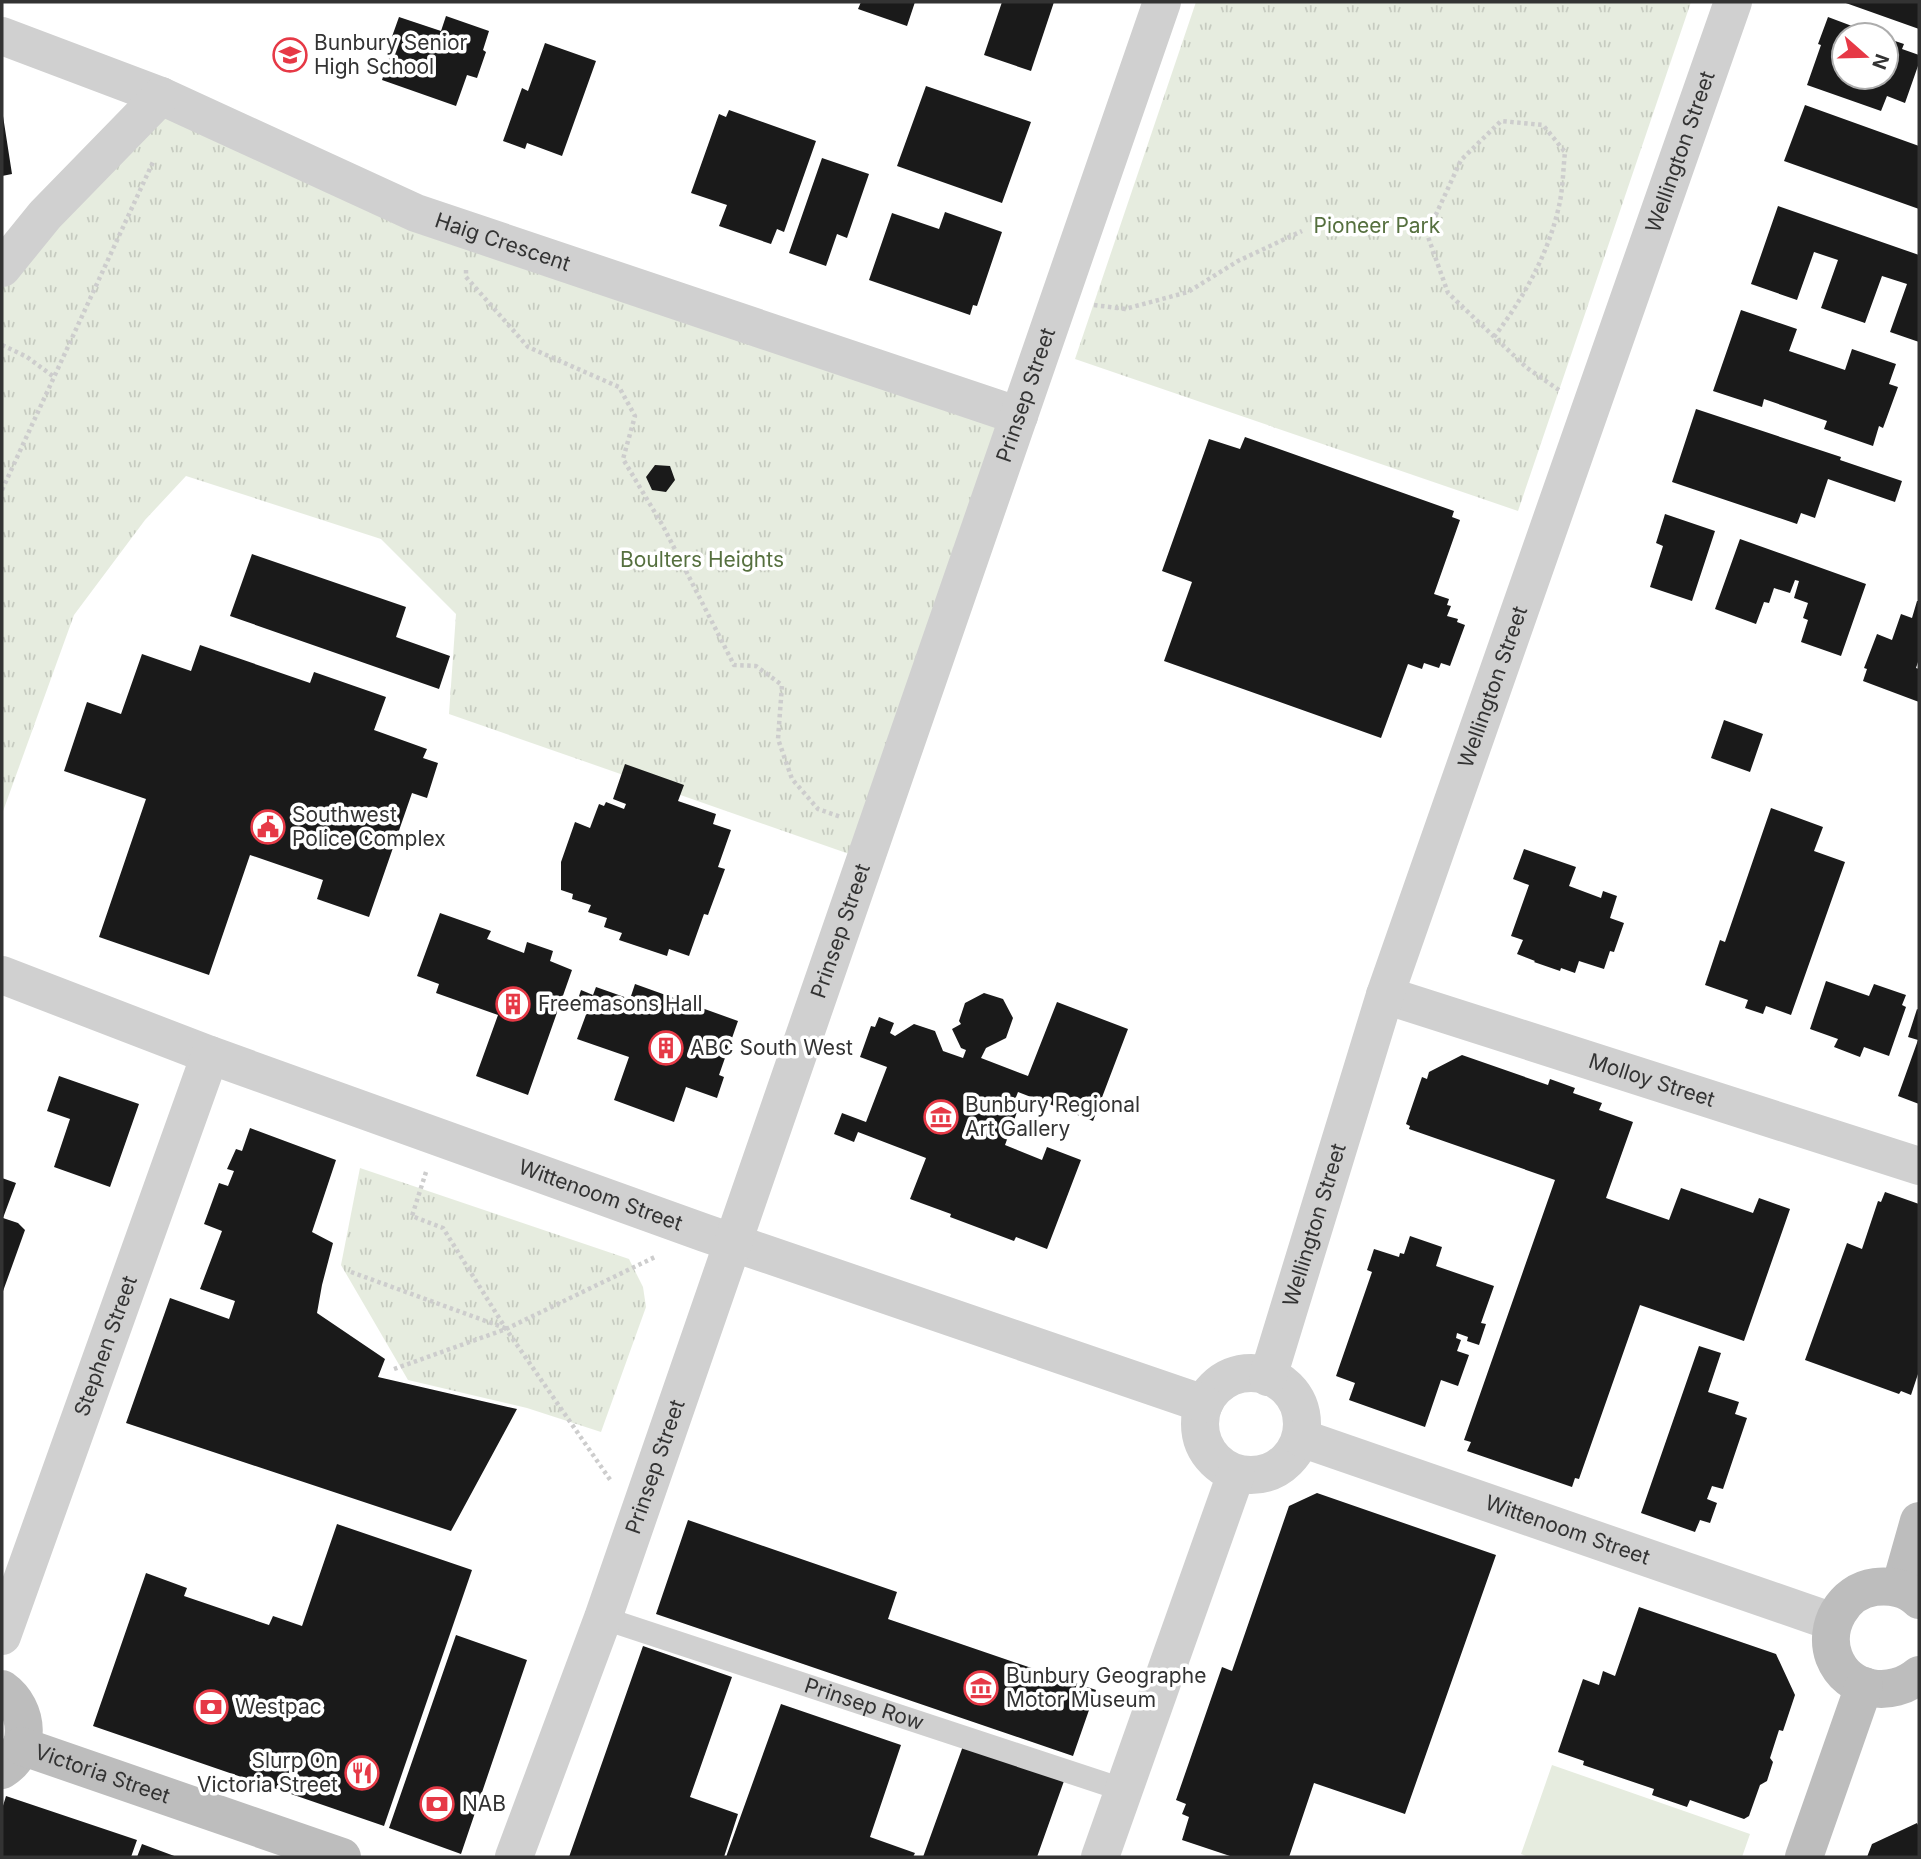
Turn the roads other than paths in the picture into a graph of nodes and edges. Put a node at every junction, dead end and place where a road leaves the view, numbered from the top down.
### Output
1 (1162, 2) edge
2 (1733, 2) edge
3 (2, 36) edge
4 (161, 96) junction
5 (2, 268) edge
6 (1019, 416) junction
7 (2, 975) edge
8 (1385, 995) junction
9 (210, 1055) junction
10 (1919, 1166) edge
11 (719, 1237) junction
12 (1268, 1377) junction
13 (1204, 1404) junction
14 (1301, 1438) junction
15 (1236, 1474) junction
16 (1919, 1521) edge
17 (1910, 1594) edge
18 (603, 1618) junction
19 (1833, 1622) junction
20 (2, 1636) edge
21 (1919, 1675) edge
22 (1864, 1686) junction
23 (2, 1689) edge
24 (11, 1758) edge
25 (1124, 1790) junction
26 (342, 1857) edge
27 (514, 1857) edge
28 (1100, 1857) edge
29 (1804, 1857) edge

1 - 6 street, Prinsep Street
2 - 8 street, Wellington Street
3 - 4 street, Haig Crescent
4 - 5 street
4 - 6 street, Haig Crescent
6 - 11 street, Prinsep Street
7 - 9 street, Wittenoom Street
8 - 10 street, Molloy Street
8 - 12 street, Wellington Street
9 - 11 street, Wittenoom Street
9 - 20 street, Stephen Street
11 - 13 street, Wittenoom Street
11 - 18 street, Prinsep Street
12 - 13 street
12 - 14 street
13 - 15 street
14 - 15 street
14 - 19 street, Wittenoom Street
15 - 25 street
16 - 17 main road
17 - 19 main road
18 - 25 lane, Prinsep Row
18 - 27 street, Prinsep Street
19 - 22 main road
21 - 22 main road
22 - 29 main road
23 - 24 main road
24 - 26 main road, Victoria Street
25 - 28 street

